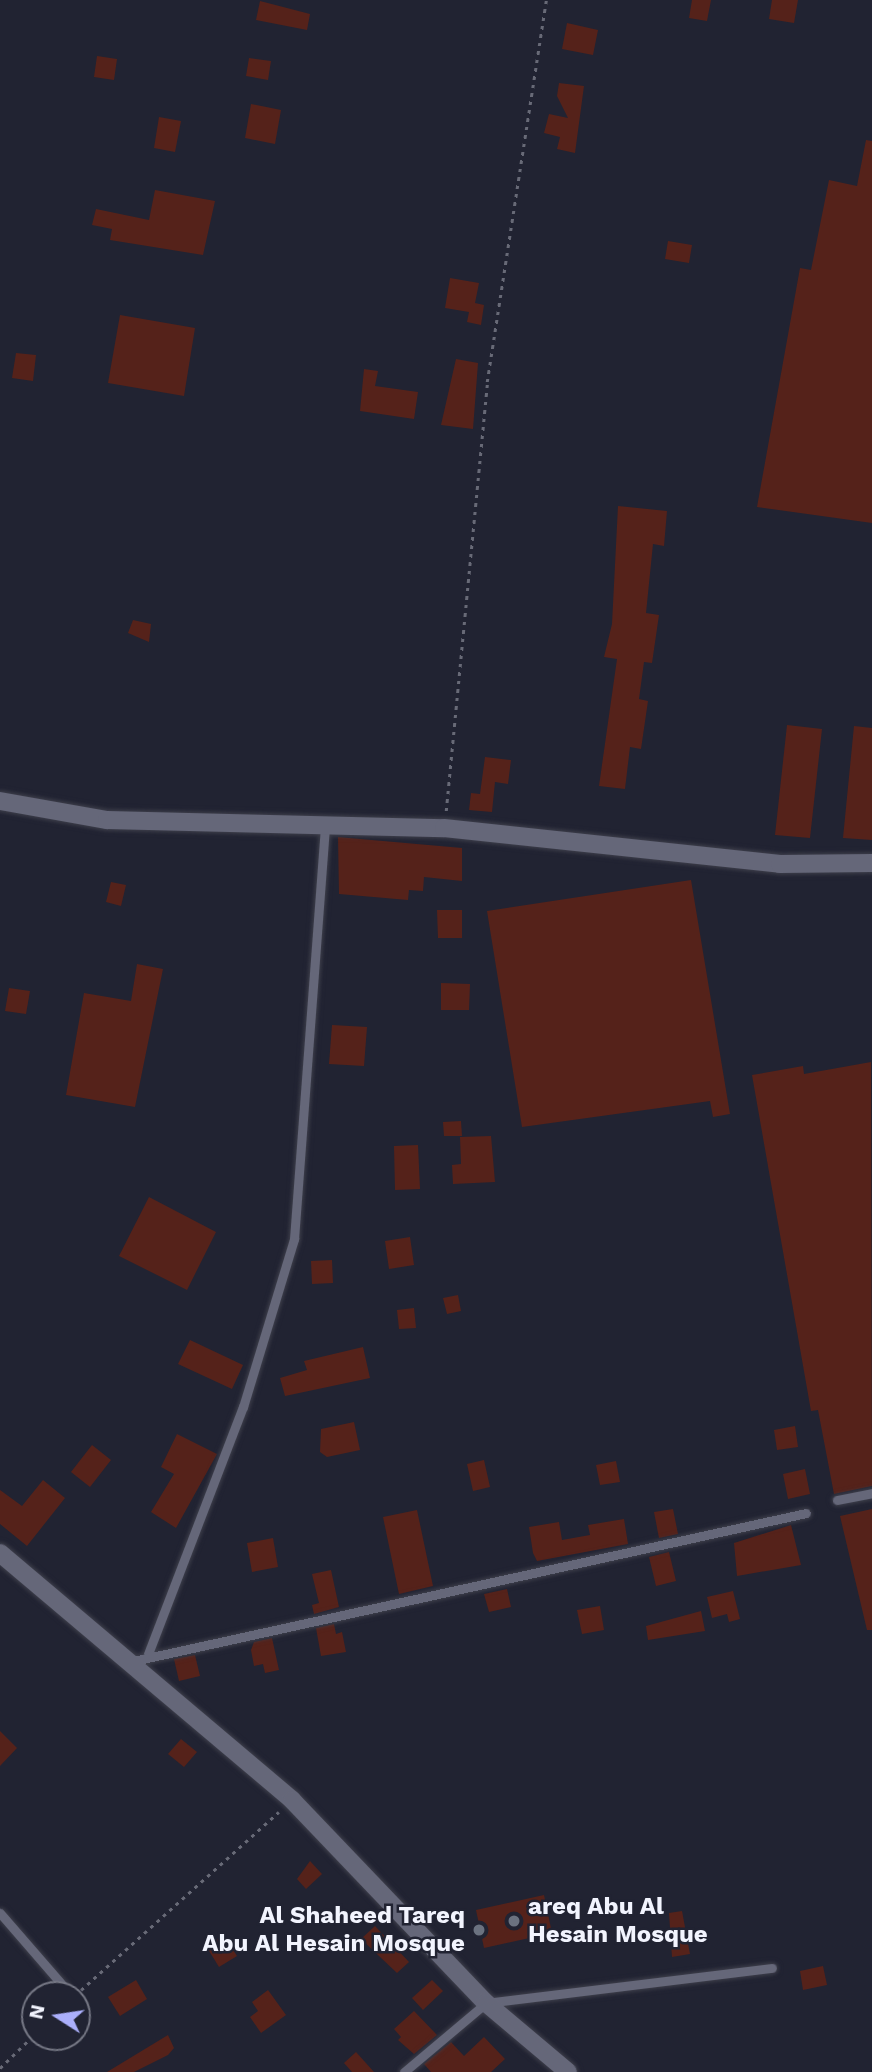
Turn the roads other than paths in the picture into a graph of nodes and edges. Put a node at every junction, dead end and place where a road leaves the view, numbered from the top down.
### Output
1 (0, 801) edge
2 (325, 822) junction
3 (872, 863) edge
4 (872, 1493) edge
5 (837, 1500) dead end
6 (806, 1513) dead end
7 (0, 1553) edge
8 (148, 1654) junction
9 (129, 1662) junction
10 (0, 1913) edge
11 (772, 1968) dead end
12 (61, 1981) edge
13 (486, 2003) junction
14 (404, 2072) edge
15 (568, 2072) edge

1 - 2 street
2 - 3 street
2 - 8 lane
4 - 5 lane
6 - 8 lane
7 - 9 street
8 - 9 lane
9 - 13 street
10 - 12 lane
11 - 13 lane
13 - 14 lane
13 - 15 street

